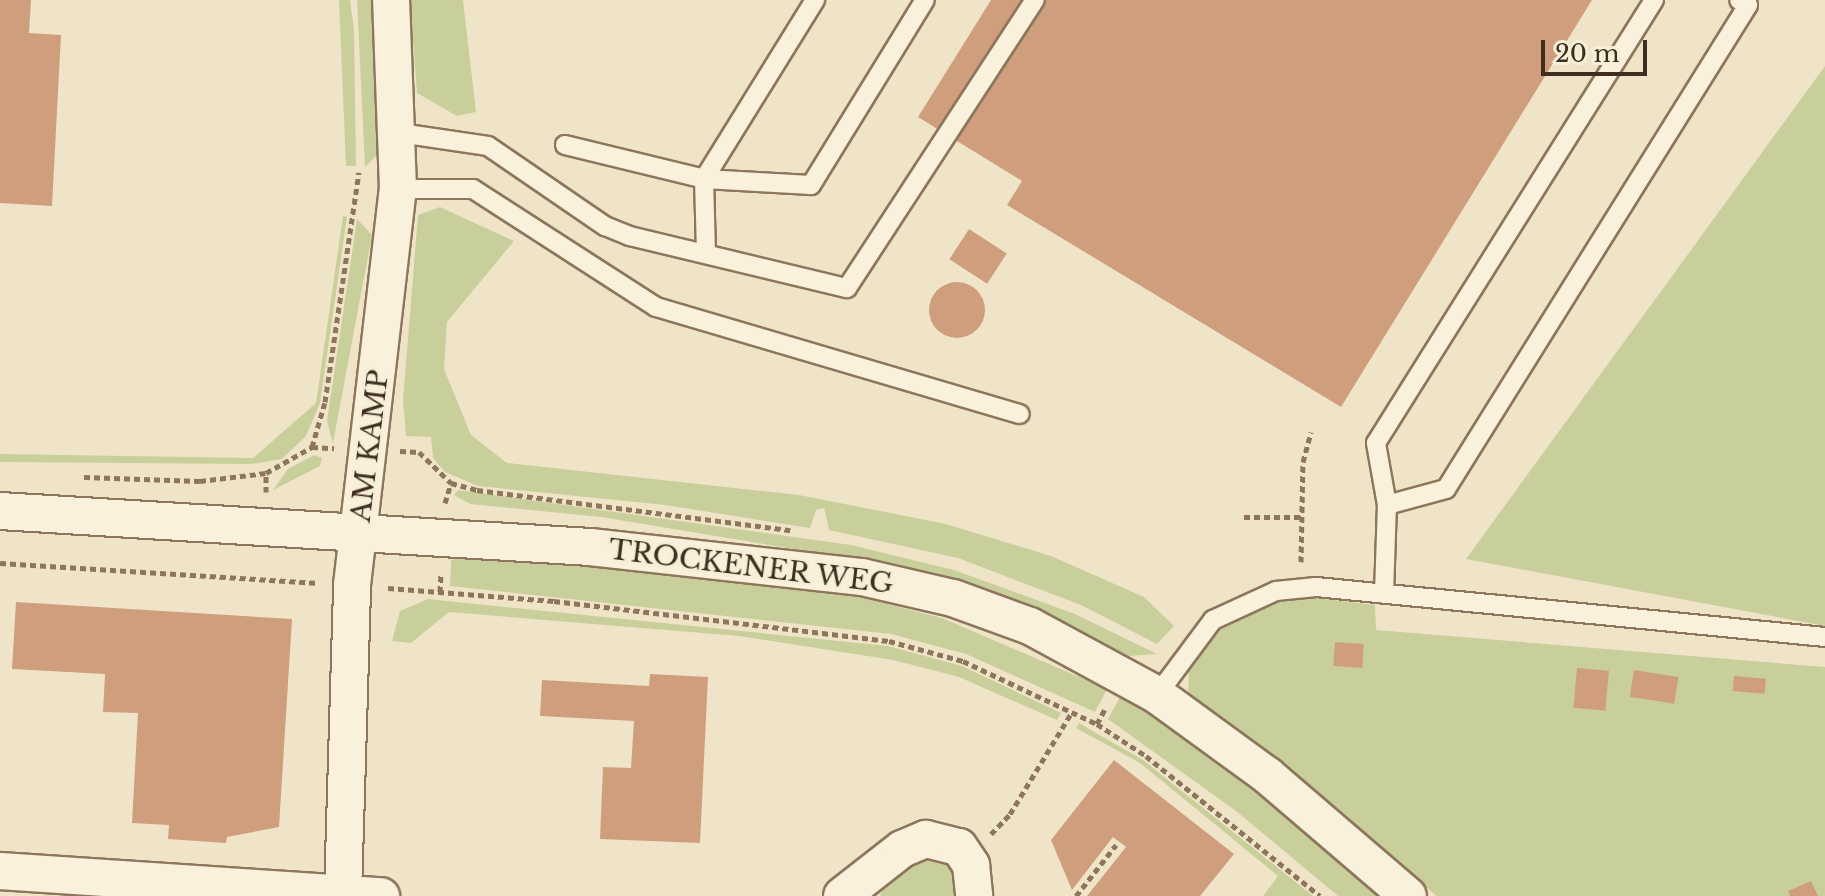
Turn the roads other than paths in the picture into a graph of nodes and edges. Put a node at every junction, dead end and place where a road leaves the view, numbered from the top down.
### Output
1 (391, 0) edge
2 (815, 0) edge
3 (925, 0) edge
4 (1035, 0) edge
5 (1654, 0) edge
6 (1739, 0) edge
7 (400, 133) junction
8 (565, 145) dead end
9 (704, 179) junction
10 (398, 189) junction
11 (706, 254) junction
12 (1020, 414) dead end
13 (1387, 505) junction
14 (0, 511) edge
15 (360, 532) junction
16 (1384, 594) junction
17 (1825, 637) edge
18 (1157, 695) junction
19 (0, 871) edge
20 (343, 893) junction
21 (381, 896) edge
22 (842, 896) edge
23 (974, 896) edge
24 (1408, 896) edge

1 - 7 street, AM KAMP
2 - 9 lane
3 - 9 lane
4 - 11 lane
5 - 13 lane
6 - 13 lane
7 - 10 street, AM KAMP
7 - 11 lane
8 - 9 lane
9 - 11 lane
10 - 12 lane
10 - 15 street, AM KAMP
13 - 16 lane
14 - 15 street, TROCKENER WEG
15 - 18 street, TROCKENER WEG
15 - 20 street, AM KAMP
16 - 17 lane
16 - 18 lane
18 - 24 street, TROCKENER WEG
19 - 20 street
20 - 21 street
22 - 23 street

